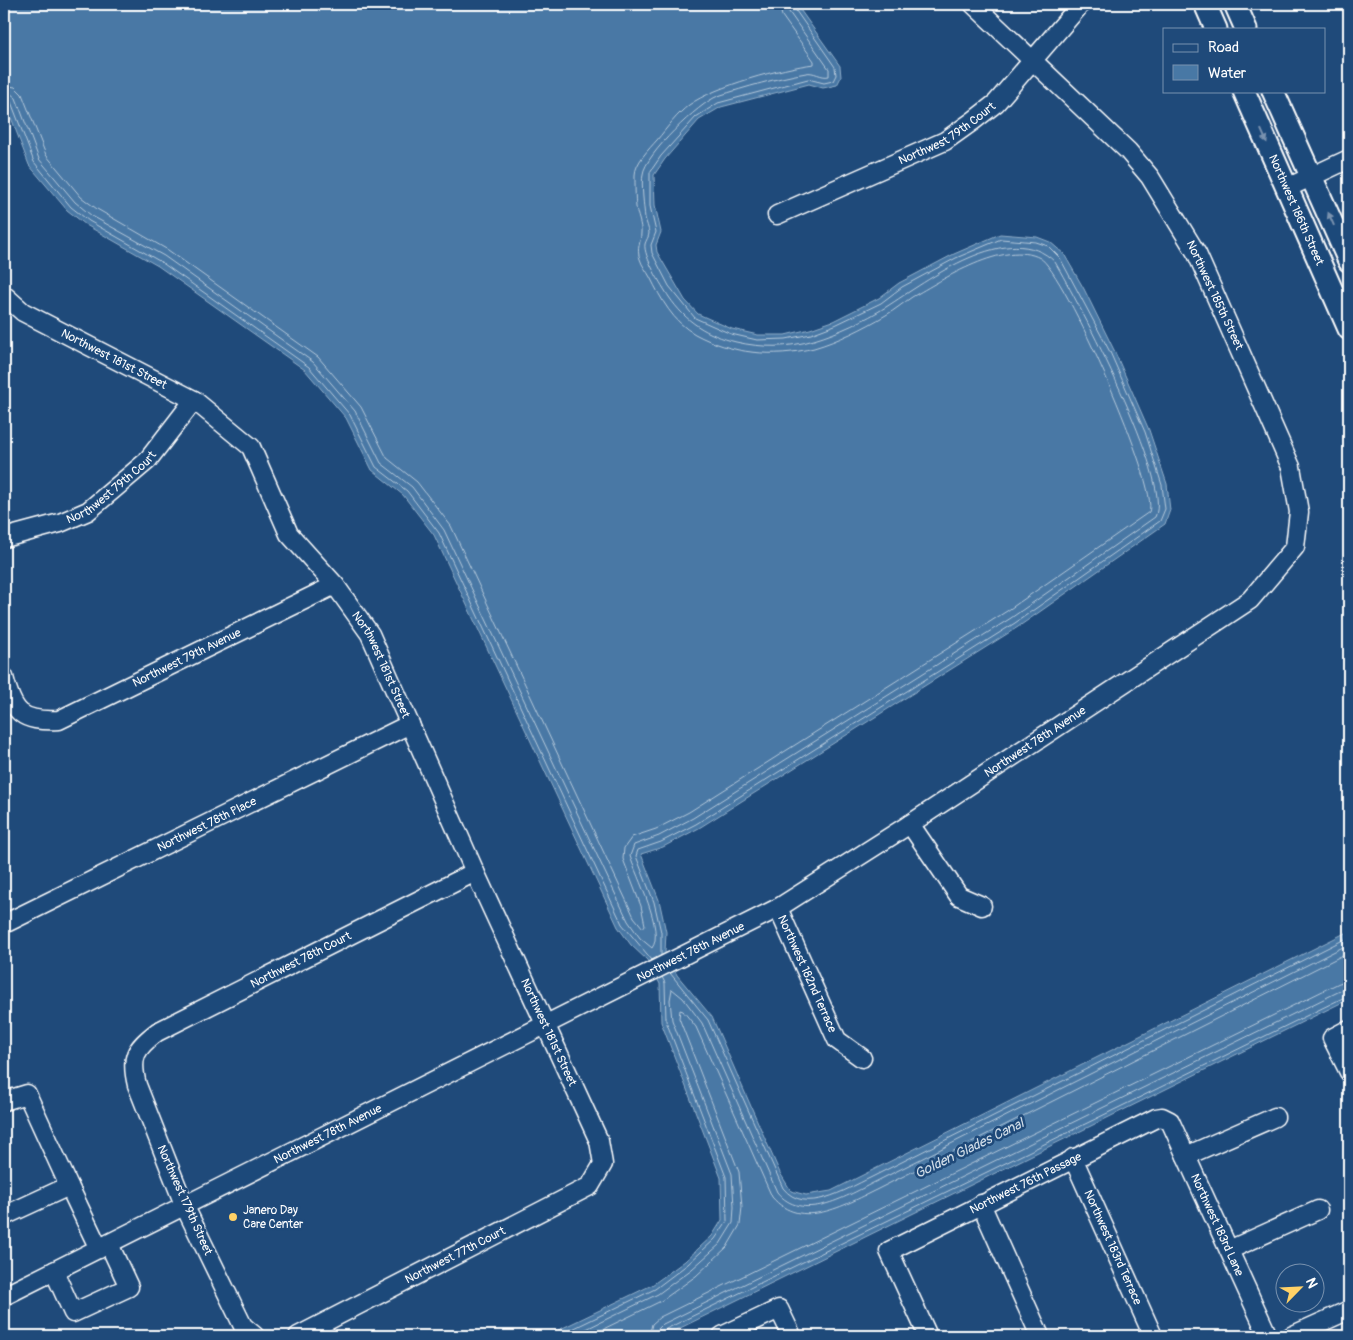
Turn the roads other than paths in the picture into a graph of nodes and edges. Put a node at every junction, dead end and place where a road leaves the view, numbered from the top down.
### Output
1 (973, 4) edge
2 (1081, 4) edge
3 (1205, 4) edge
4 (1235, 4) edge
5 (1216, 28) edge
6 (1246, 28) edge
7 (1034, 60) junction
8 (1244, 92) edge
9 (1273, 92) edge
10 (1349, 159) edge
11 (1312, 177) junction
12 (1287, 188) junction
13 (777, 215) dead end
14 (1349, 261) edge
15 (4, 295) edge
16 (1349, 329) edge
17 (194, 400) junction
18 (1298, 512) joint
19 (4, 538) edge
20 (335, 585) junction
21 (4, 677) edge
22 (410, 724) junction
23 (910, 824) junction
24 (475, 872) junction
25 (982, 906) dead end
26 (778, 908) junction
27 (4, 924) edge
28 (544, 1024) junction
29 (1349, 1029) edge
30 (135, 1056) joint
31 (862, 1058) dead end
32 (1349, 1072) edge
33 (4, 1101) edge
34 (1276, 1117) dead end
35 (1162, 1118) joint
36 (1186, 1156) junction
37 (1073, 1158) junction
38 (603, 1164) joint
39 (69, 1186) junction
40 (981, 1204) junction
41 (185, 1207) junction
42 (1318, 1210) dead end
43 (4, 1216) edge
44 (104, 1247) junction
45 (1229, 1250) junction
46 (54, 1272) junction
47 (4, 1296) edge
48 (1349, 1310) edge
49 (255, 1336) edge
50 (298, 1336) edge
51 (722, 1336) edge
52 (792, 1336) edge
53 (928, 1336) edge
54 (1040, 1336) edge
55 (1153, 1336) edge
56 (1268, 1336) edge
57 (1291, 1336) edge

1 - 7 street, Northwest 185th Street
2 - 7 street, Northwest 79th Court
3 - 5 main road
4 - 6 main road
7 - 13 street, Northwest 79th Court
7 - 18 street, Northwest 185th Street
8 -> 12 main road, Northwest 186th Street
9 - 11 main road
10 - 11 street
11 - 12 street
14 -> 11 main road
12 - 16 main road, Northwest 186th Street
15 - 17 street, Northwest 181st Street
17 - 19 street, Northwest 79th Court
17 - 20 street, Northwest 181st Street
18 - 23 street, Northwest 78th Avenue
20 - 21 street, Northwest 79th Avenue
20 - 22 street, Northwest 181st Street
22 - 24 street, Northwest 181st Street
22 - 27 street, Northwest 78th Place
23 - 25 street
23 - 26 street, Northwest 78th Avenue
24 - 28 street, Northwest 181st Street
24 - 30 street, Northwest 78th Court
26 - 28 street, Northwest 78th Avenue
26 - 31 street, Northwest 182nd Terrace
28 - 38 street, Northwest 181st Street
28 - 41 street, Northwest 78th Avenue
29 - 32 street
30 - 41 street, Northwest 179th Street
33 - 39 street
34 - 36 street
35 - 36 street, Northwest 183rd Lane
35 - 37 street, Northwest 76th Passage
36 - 45 street, Northwest 183rd Lane
37 - 40 street, Northwest 76th Passage
37 - 55 street, Northwest 183rd Terrace
38 - 50 street, Northwest 77th Court
39 - 43 street
39 - 44 street
40 - 53 street, Northwest 76th Passage
40 - 54 street
41 - 44 street, Northwest 78th Avenue
41 - 49 street, Northwest 179th Street
42 - 45 street
44 - 46 street, Northwest 78th Avenue
44 - 46 street
45 - 56 street, Northwest 183rd Lane
46 - 47 street, Northwest 78th Avenue
48 - 57 street
51 - 52 street

